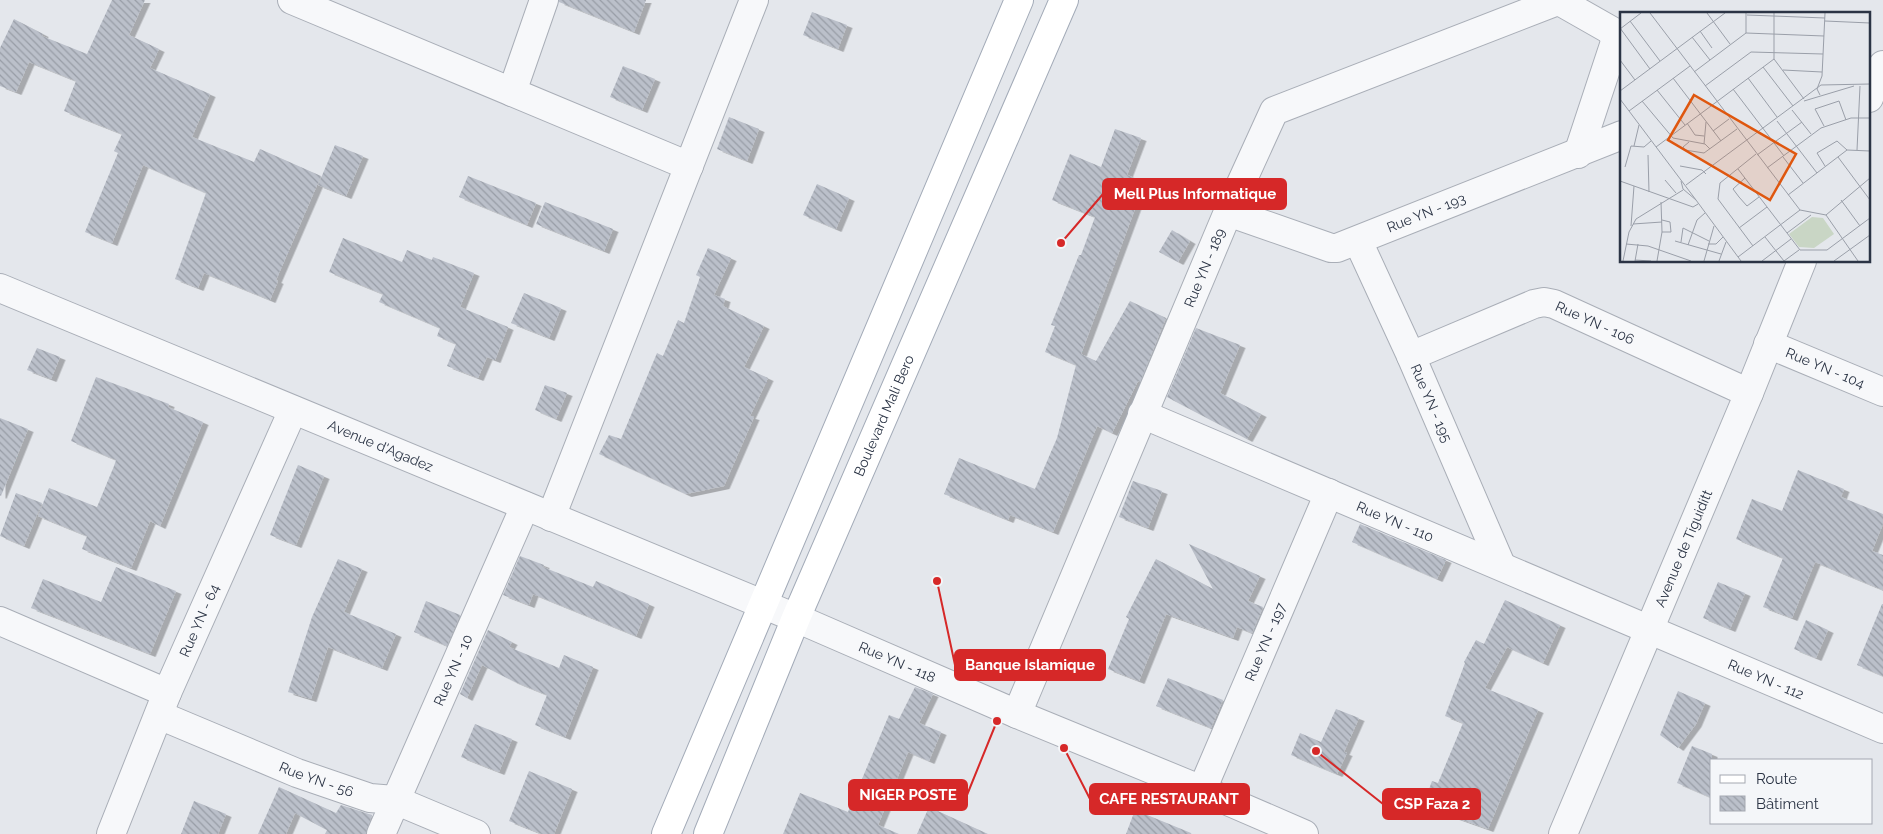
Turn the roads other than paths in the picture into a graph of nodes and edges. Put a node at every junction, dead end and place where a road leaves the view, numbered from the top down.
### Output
1 (292, 0) edge
2 (544, 0) edge
3 (754, 0) edge
4 (1019, 0) edge
5 (1064, 0) edge
6 (512, 92) junction
7 (1620, 136) edge
8 (1578, 154) junction
9 (689, 166) junction
10 (1228, 212) junction
11 (1358, 241) junction
12 (1802, 262) edge
13 (0, 288) edge
14 (1768, 344) junction
15 (1412, 356) junction
16 (1883, 392) edge
17 (1749, 393) junction
18 (293, 410) junction
19 (1142, 414) junction
20 (1329, 493) junction
21 (525, 506) junction
22 (552, 517) junction
23 (1500, 565) junction
24 (762, 604) junction
25 (796, 618) junction
26 (0, 621) edge
27 (1649, 629) junction
28 (163, 704) junction
29 (1017, 714) junction
30 (1883, 729) edge
31 (1202, 790) junction
32 (395, 800) junction
33 (111, 834) edge
34 (381, 834) edge
35 (476, 834) edge
36 (666, 834) edge
37 (708, 834) edge
38 (1304, 834) edge
39 (1563, 834) edge

1 - 6 street
2 - 6 street
3 - 9 street
4 - 24 main road
5 - 25 main road, Boulevard Mali Bero
6 - 9 street
7 - 8 street, Rue YN - 193
8 - 10 street, Rue YN - 189
8 - 11 street, Rue YN - 193
9 - 22 street
10 - 11 street, Rue YN - 193
10 - 19 street, Rue YN - 189
11 - 15 street, Rue YN - 195
12 - 14 street, Avenue de Tiguiditt
13 - 18 street, Avenue d'Agadez
14 - 16 street, Rue YN - 104
14 - 17 street, Avenue de Tiguiditt
15 - 17 street, Rue YN - 106
15 - 23 street, Rue YN - 195
17 - 27 street, Avenue de Tiguiditt
18 - 21 street, Avenue d'Agadez
18 - 28 street, Rue YN - 64
19 - 20 street, Rue YN - 110
19 - 29 street, Rue YN - 189
20 - 23 street, Rue YN - 110
20 - 31 street, Rue YN - 197
21 - 22 street, Avenue d'Agadez
21 - 32 street, Rue YN - 10
22 - 24 street, Avenue d'Agadez
23 - 27 street, Rue YN - 110
24 - 25 street, Rue YN - 118
24 - 36 main road
25 - 29 street, Rue YN - 118
25 - 37 main road, Boulevard Mali Bero
26 - 28 street, Rue YN - 56
27 - 30 street, Rue YN - 112
27 - 39 street, Avenue de Tiguiditt
28 - 32 street, Rue YN - 56
28 - 33 street, Rue YN - 64
29 - 31 street, Rue YN - 118
31 - 38 street, Rue YN - 118
32 - 34 street, Rue YN - 10
32 - 35 street, Rue YN - 56

